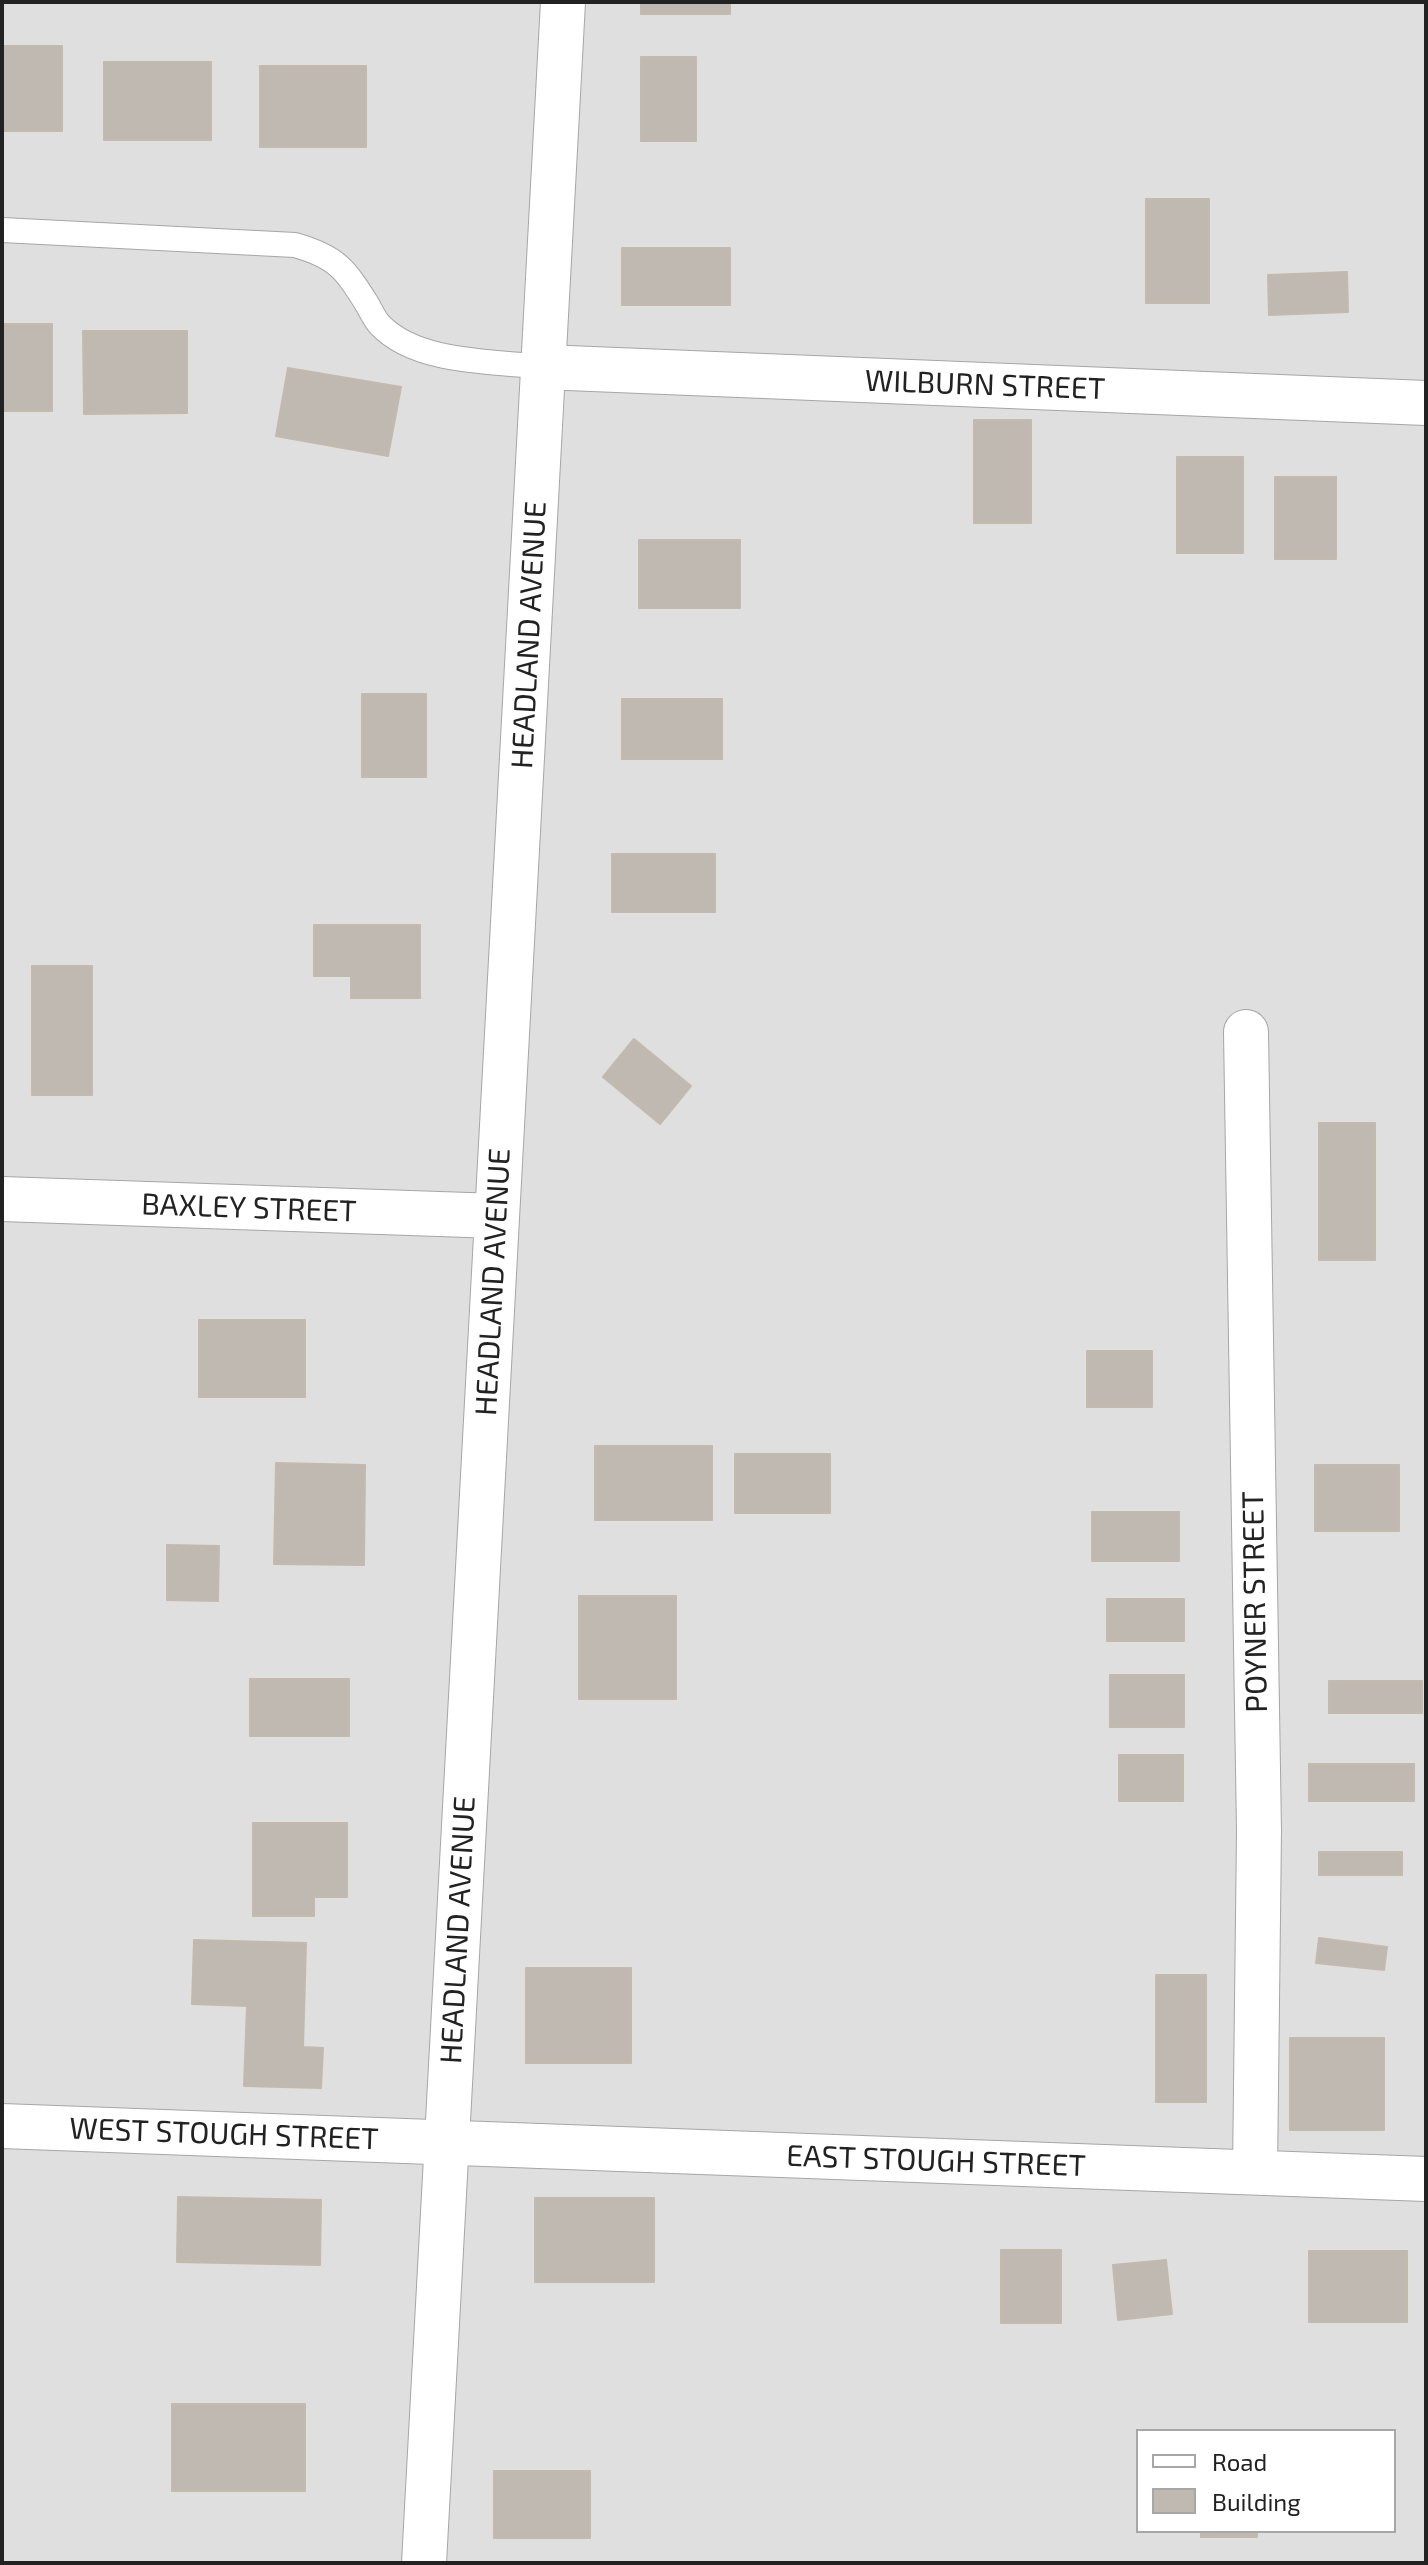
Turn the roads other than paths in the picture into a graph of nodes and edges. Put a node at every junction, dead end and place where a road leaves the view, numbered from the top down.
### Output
1 (563, 2) edge
2 (2, 230) edge
3 (543, 367) junction
4 (1426, 403) edge
5 (1246, 1032) dead end
6 (2, 1199) edge
7 (497, 1216) junction
8 (2, 2126) edge
9 (447, 2142) junction
10 (1255, 2172) junction
11 (1426, 2179) edge
12 (424, 2563) edge

1 - 3 street, HEADLAND AVENUE
2 - 3 lane
3 - 4 street, WILBURN STREET
3 - 7 street, HEADLAND AVENUE
5 - 10 street, POYNER STREET
6 - 7 street, BAXLEY STREET
7 - 9 street, HEADLAND AVENUE
8 - 9 street, WEST STOUGH STREET
9 - 10 street, EAST STOUGH STREET
9 - 12 street, HEADLAND AVENUE
10 - 11 street, EAST STOUGH STREET

